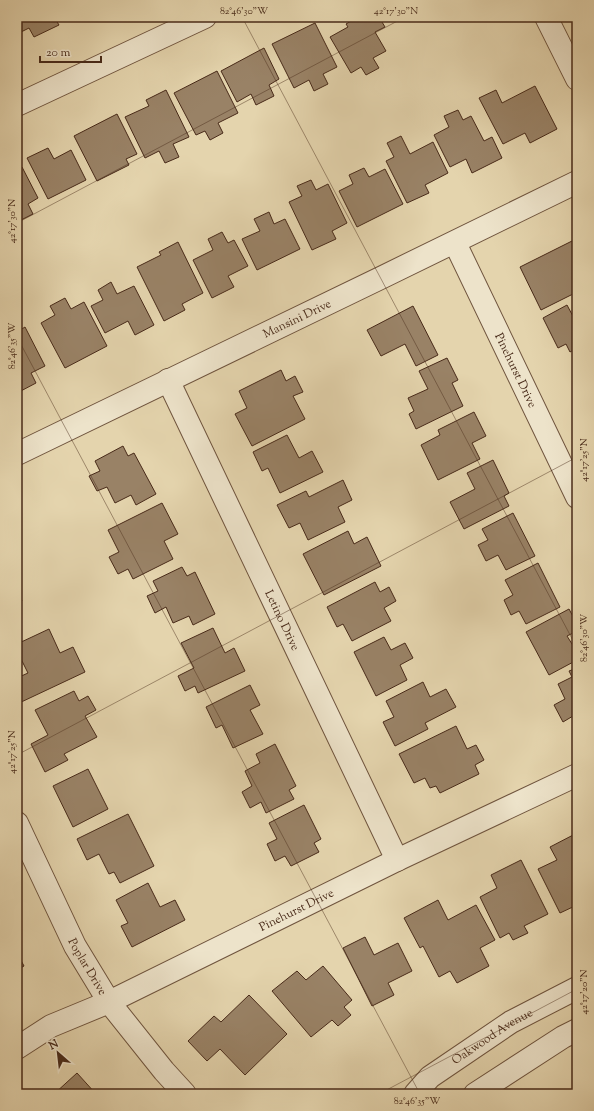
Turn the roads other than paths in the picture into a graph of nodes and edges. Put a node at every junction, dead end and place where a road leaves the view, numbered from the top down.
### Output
1 (206, 17) edge
2 (546, 17) edge
3 (577, 79) edge
4 (17, 105) edge
5 (577, 182) edge
6 (455, 243) junction
7 (168, 380) junction
8 (17, 454) edge
9 (577, 497) edge
10 (577, 775) edge
11 (17, 823) edge
12 (397, 860) junction
13 (577, 988) edge
14 (108, 1002) junction
15 (577, 1030) edge
16 (17, 1048) edge
17 (185, 1094) edge
18 (415, 1094) edge
19 (476, 1094) edge

1 - 4 street
2 - 3 street
5 - 6 street, Mansini Drive
6 - 7 street, Mansini Drive
6 - 9 street, Pinehurst Drive
7 - 8 street, Mansini Drive
7 - 12 street, Letino Drive
10 - 12 street, Pinehurst Drive
11 - 14 street, Poplar Drive
12 - 14 street, Pinehurst Drive
13 - 18 street, Oakwood Avenue
14 - 16 street, Pinehurst Drive
14 - 17 street, Poplar Drive
15 - 19 street

